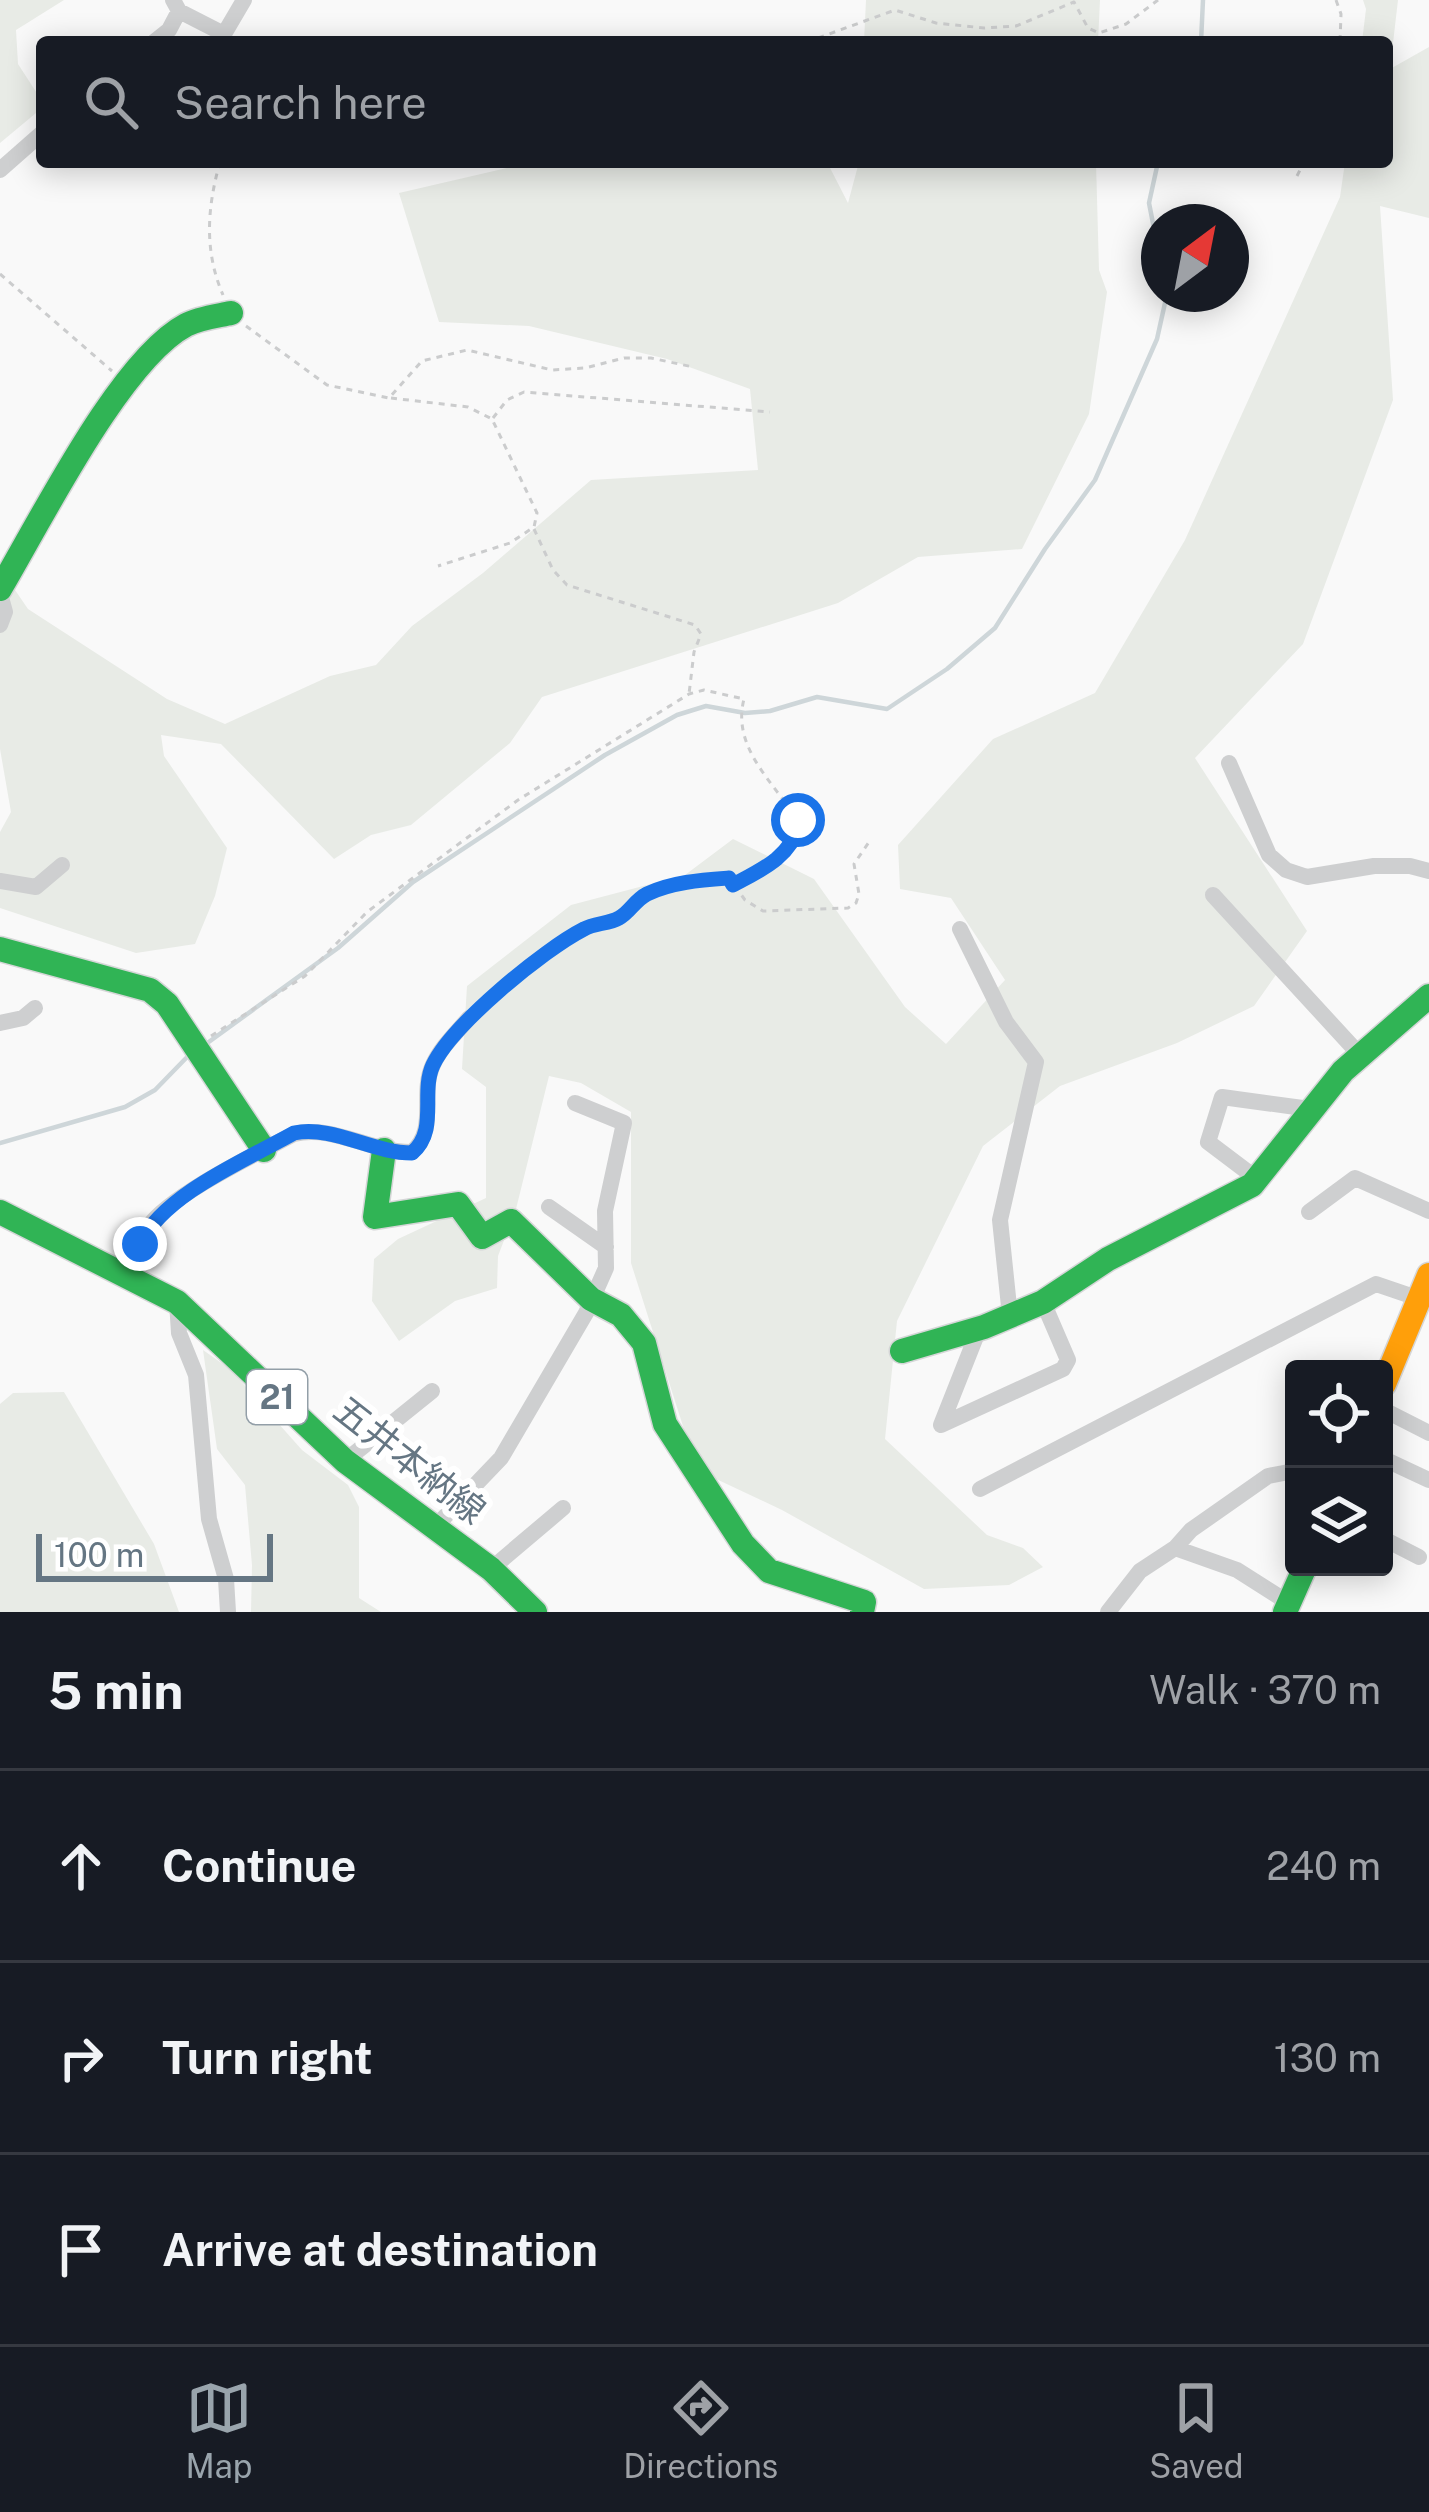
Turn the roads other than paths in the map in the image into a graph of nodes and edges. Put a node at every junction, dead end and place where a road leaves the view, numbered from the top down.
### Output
1 (244, 0) edge
2 (176, 6) edge
3 (162, 36) edge
4 (36, 139) edge
5 (0, 170) edge
6 (231, 313) road end
7 (0, 591) edge
8 (0, 625) edge
9 (1229, 763) dead end
10 (62, 865) dead end
11 (1429, 871) edge
12 (0, 881) edge
13 (1214, 895) dead end
14 (960, 929) dead end
15 (0, 949) edge
16 (1429, 996) edge
17 (34, 1008) dead end
18 (469, 1018) road end
19 (0, 1023) edge
20 (1359, 1054) junction
21 (575, 1103) dead end
22 (1310, 1109) junction
23 (264, 1150) junction
24 (384, 1150) junction
25 (1257, 1179) junction
26 (549, 1207) dead end
27 (1429, 1211) edge
28 (0, 1212) edge
29 (1309, 1212) dead end
30 (606, 1247) junction
31 (133, 1282) junction
32 (1424, 1287) edge
33 (592, 1299) junction
34 (177, 1302) junction
35 (1043, 1302) junction
36 (1010, 1316) junction
37 (979, 1329) junction
38 (902, 1351) dead end
39 (1393, 1362) edge
40 (432, 1391) dead end
41 (1393, 1415) edge
42 (1429, 1433) edge
43 (346, 1461) junction
44 (1393, 1463) edge
45 (1285, 1473) edge
46 (1429, 1480) edge
47 (980, 1489) dead end
48 (562, 1508) dead end
49 (435, 1527) junction
50 (1393, 1544) edge
51 (1175, 1548) junction
52 (1419, 1558) dead end
53 (491, 1569) junction
54 (1301, 1576) edge
55 (1287, 1607) edge
56 (227, 1612) edge
57 (535, 1612) edge
58 (862, 1612) edge
59 (1108, 1612) edge

1 - 2 street
2 - 3 street
4 - 5 street
6 - 7 street
7 - 8 street
9 - 11 street
10 - 12 street
13 - 20 street
14 - 36 street
15 - 23 street
16 - 20 street
17 - 19 street
18 - 24 street
20 - 22 street
21 - 30 street
22 - 25 street
22 - 25 street
23 - 24 street
23 - 31 street
24 - 33 street
25 - 35 street
26 - 30 street
27 - 29 street
28 - 31 street, 五井本納線 / 21
30 - 33 street
31 - 34 street, 五井本納線 / 21
32 - 39 street
32 - 47 street
33 - 49 street
33 - 58 street
34 - 43 street, 五井本納線 / 21
34 - 56 street
35 - 36 street
35 - 37 street
36 - 37 street
37 - 38 street
40 - 43 street
41 - 42 street
43 - 49 street, 五井本納線 / 21
44 - 46 street
45 - 51 street
48 - 53 street
49 - 53 street, 五井本納線 / 21
50 - 52 street
51 - 55 street
51 - 59 street
53 - 57 street, 五井本納線 / 21
54 - 55 street

